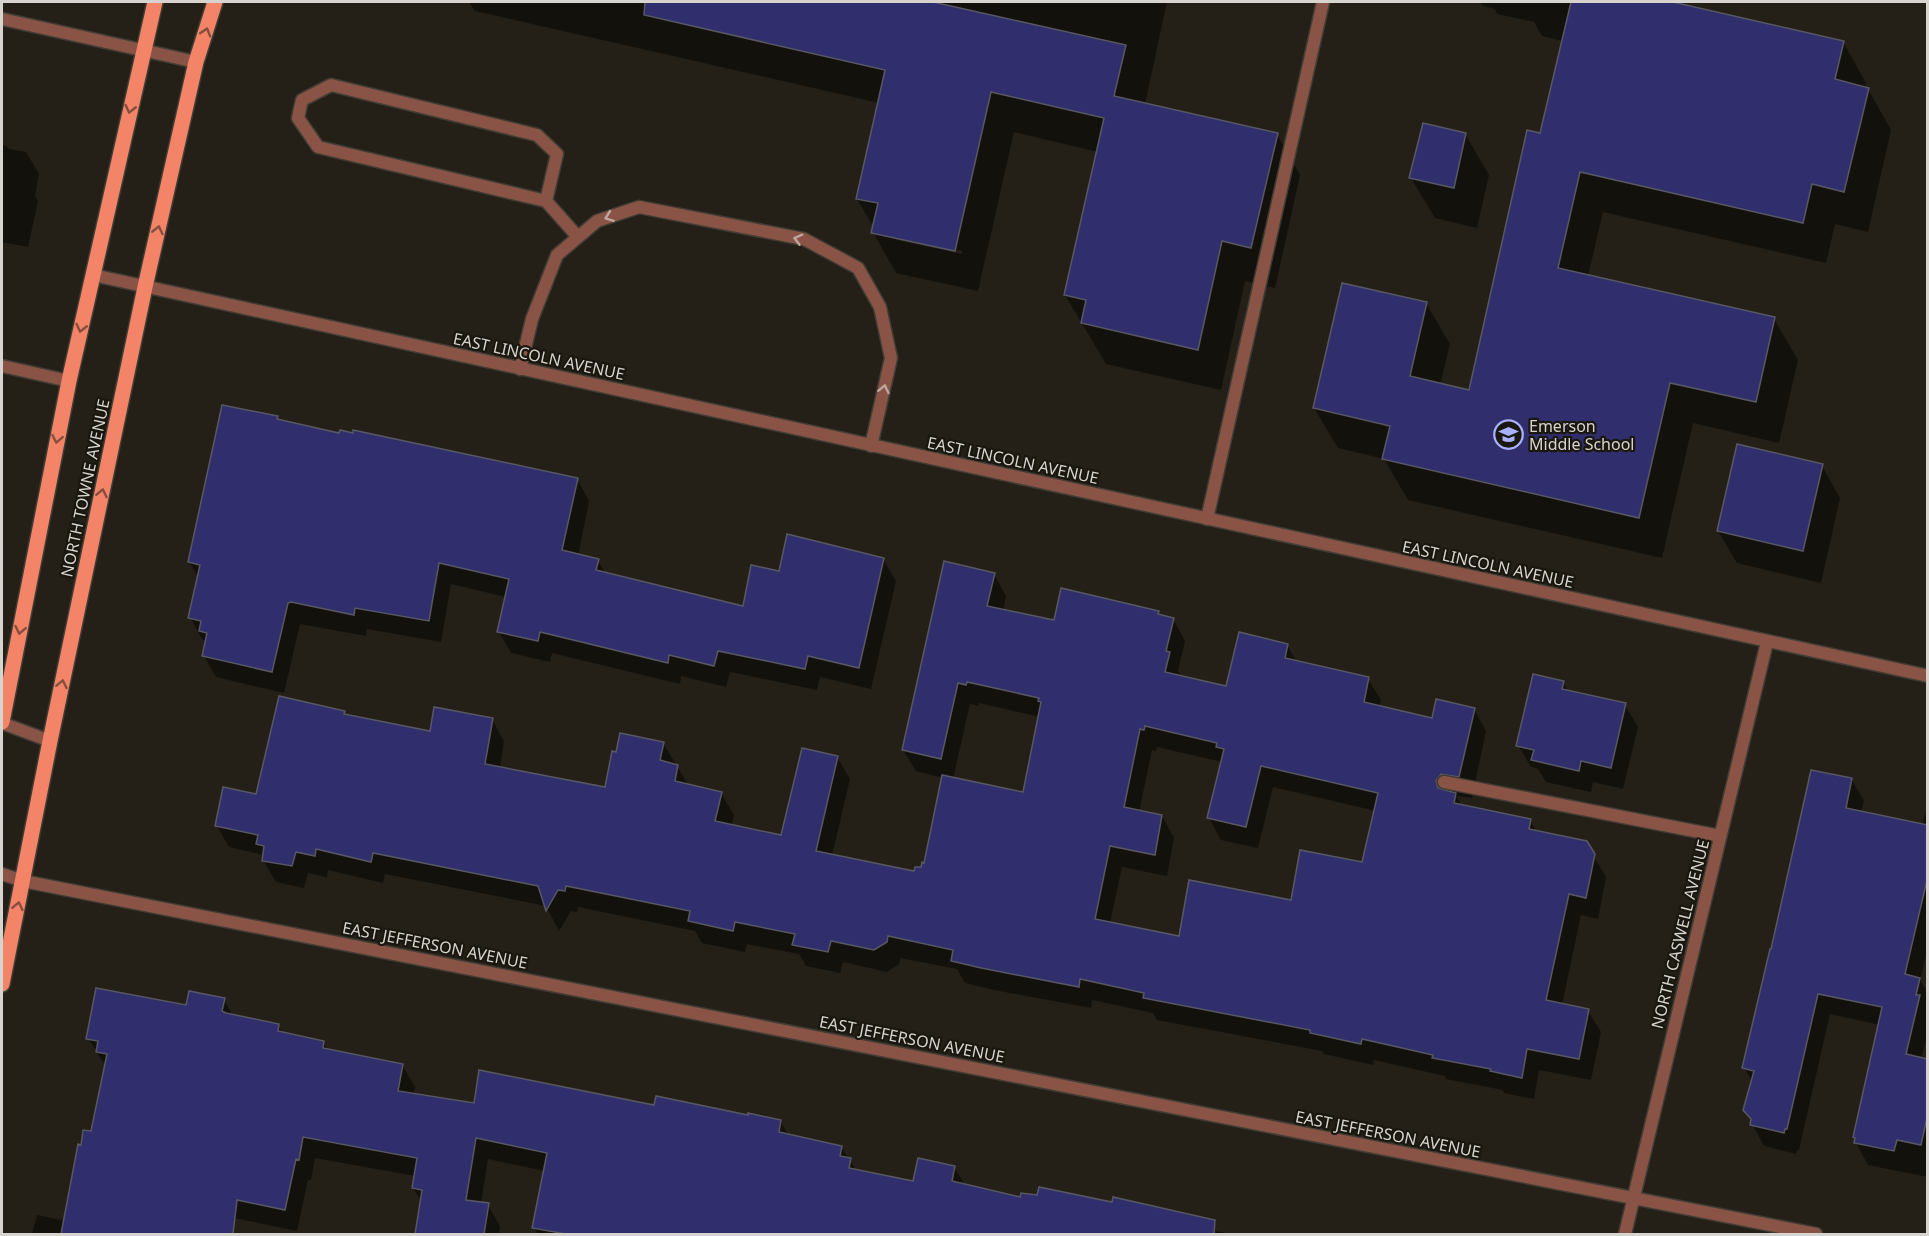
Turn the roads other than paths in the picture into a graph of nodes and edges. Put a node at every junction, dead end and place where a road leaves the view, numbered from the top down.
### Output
1 (155, 2) edge
2 (215, 2) edge
3 (1323, 2) edge
4 (2, 19) edge
5 (142, 51) junction
6 (196, 62) junction
7 (546, 201) junction
8 (578, 237) junction
9 (93, 275) junction
10 (145, 287) junction
11 (2, 366) edge
12 (520, 369) junction
13 (69, 381) junction
14 (871, 446) junction
15 (1207, 519) junction
16 (1767, 642) junction
17 (1928, 676) edge
18 (2, 723) edge
19 (50, 741) junction
20 (1444, 782) dead end
21 (1720, 836) junction
22 (2, 874) edge
23 (23, 881) junction
24 (2, 984) edge
25 (1633, 1199) junction
26 (1625, 1234) edge
27 (1816, 1234) edge

1 - 5 main road
6 -> 2 main road, NORTH TOWNE AVENUE
3 - 15 street
4 - 5 street
5 - 6 street
5 -> 9 main road
10 -> 6 main road, NORTH TOWNE AVENUE
7 - 7 street
7 - 8 street
8 - 12 street
14 -> 8 street
9 - 10 street, EAST LINCOLN AVENUE
9 -> 13 main road
10 - 12 street, EAST LINCOLN AVENUE
19 -> 10 main road, NORTH TOWNE AVENUE
11 - 13 street
12 - 14 street, EAST LINCOLN AVENUE
13 -> 18 main road
14 - 15 street, EAST LINCOLN AVENUE
15 - 16 street, EAST LINCOLN AVENUE
16 - 17 street, EAST LINCOLN AVENUE
16 - 21 street, NORTH CASWELL AVENUE
18 - 19 street
19 - 23 main road, NORTH TOWNE AVENUE
20 - 21 street
21 - 25 street, NORTH CASWELL AVENUE
22 - 23 street, EAST JEFFERSON AVENUE
24 -> 23 main road, NORTH TOWNE AVENUE
23 - 25 street, EAST JEFFERSON AVENUE
25 - 26 street, NORTH CASWELL AVENUE
25 - 27 street, EAST JEFFERSON AVENUE

